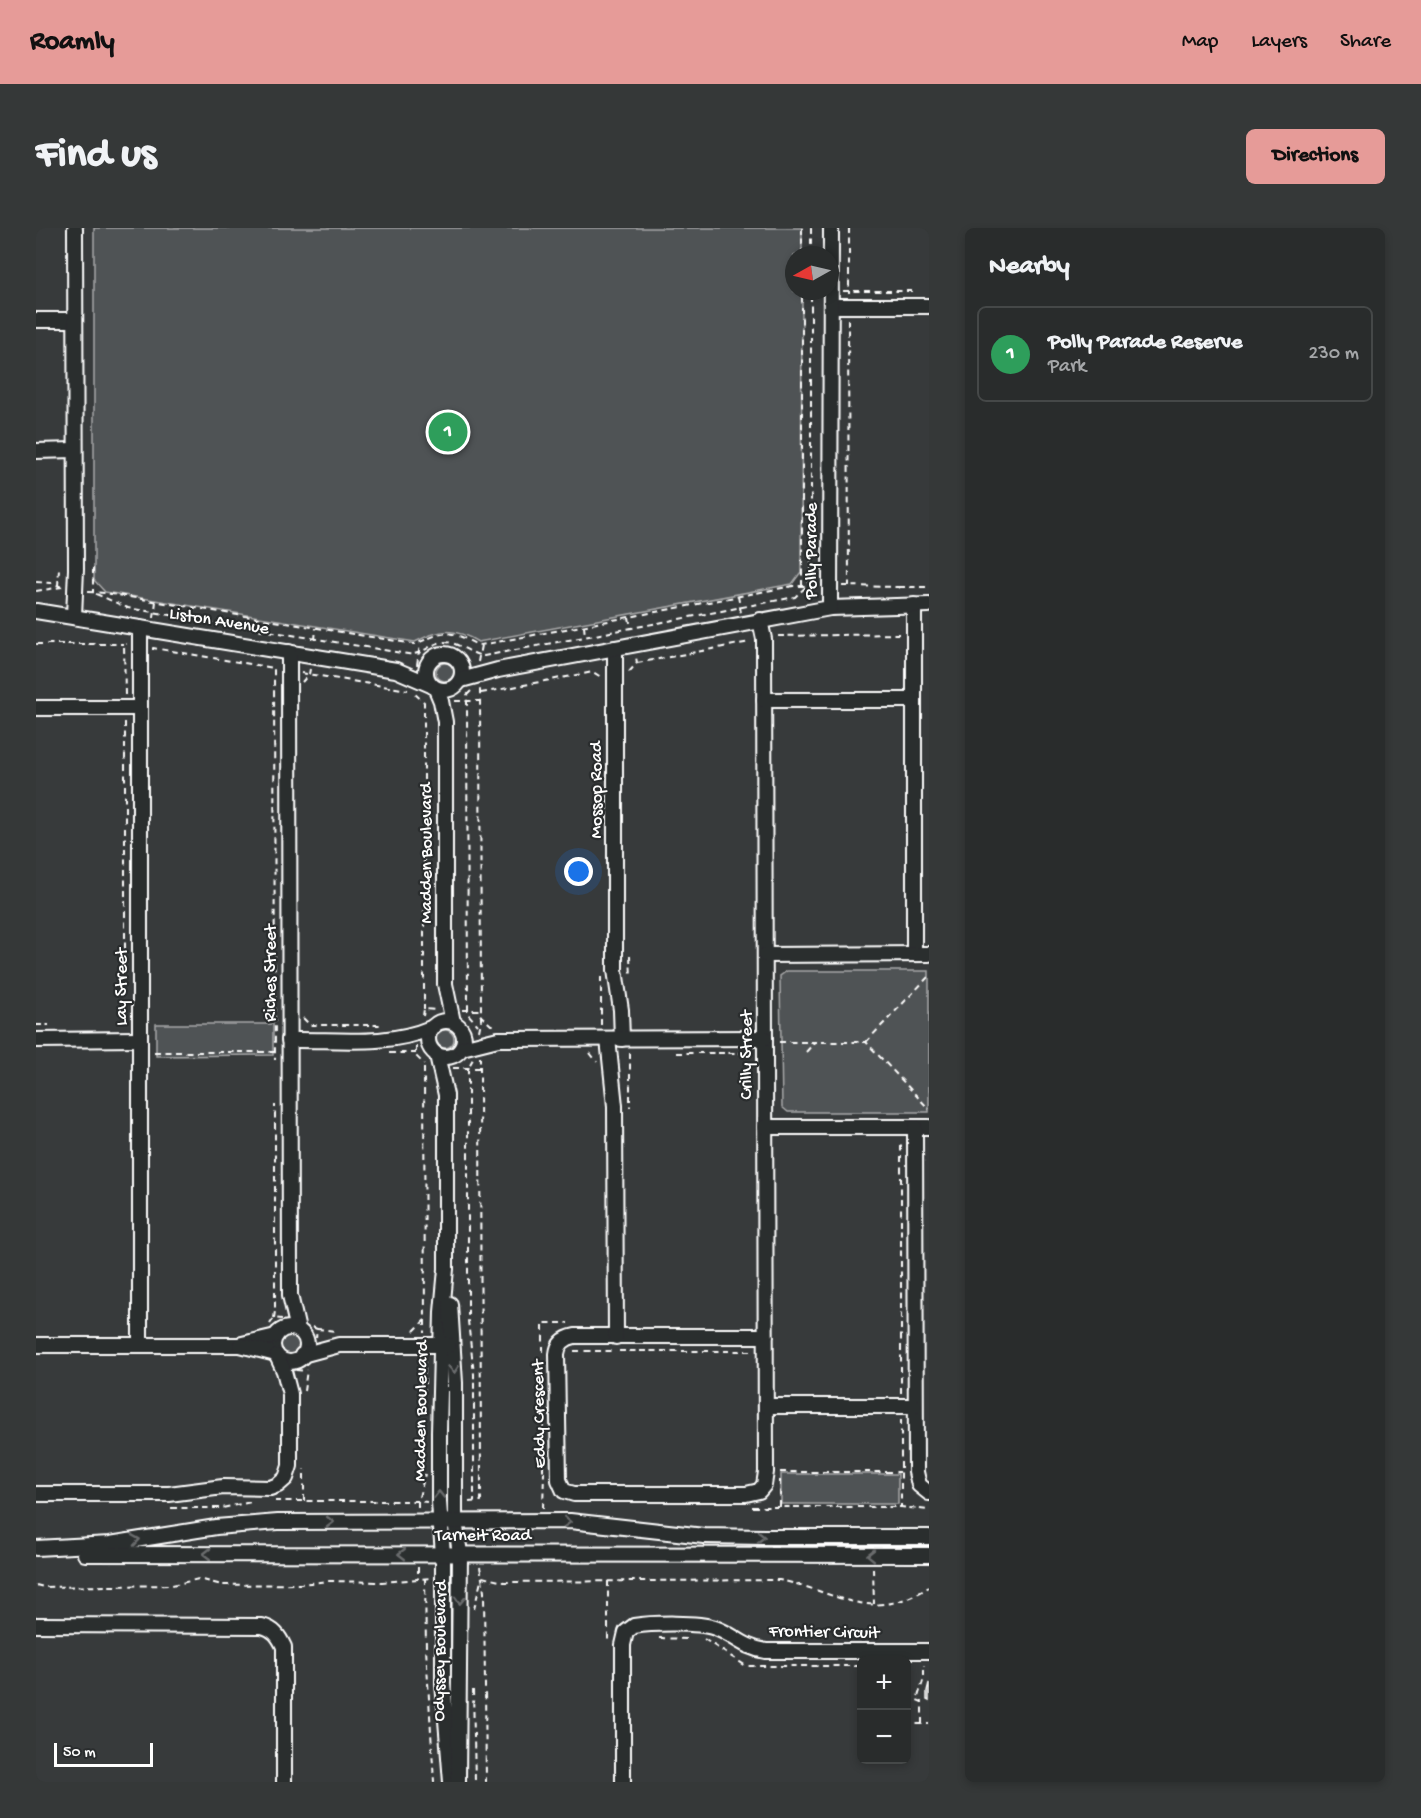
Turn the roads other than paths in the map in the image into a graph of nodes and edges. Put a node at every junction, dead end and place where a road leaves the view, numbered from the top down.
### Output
1 (75, 228) edge
2 (831, 228) edge
3 (831, 246) edge
4 (831, 300) edge
5 (831, 306) junction
6 (929, 306) edge
7 (36, 320) edge
8 (75, 320) junction
9 (75, 450) junction
10 (36, 451) edge
11 (914, 605) junction
12 (929, 605) edge
13 (830, 608) junction
14 (36, 611) edge
15 (74, 616) junction
16 (760, 621) junction
17 (140, 628) junction
18 (615, 648) junction
19 (289, 652) junction
20 (456, 659) junction
21 (429, 662) junction
22 (396, 670) junction
23 (498, 670) junction
24 (457, 684) junction
25 (434, 687) junction
26 (764, 700) junction
27 (914, 700) junction
28 (36, 708) edge
29 (139, 708) junction
30 (445, 722) junction
31 (914, 954) junction
32 (929, 954) edge
33 (765, 955) junction
34 (445, 984) junction
35 (433, 1026) junction
36 (458, 1026) junction
37 (765, 1038) junction
38 (140, 1039) junction
39 (394, 1039) junction
40 (498, 1039) junction
41 (615, 1039) junction
42 (36, 1040) edge
43 (289, 1040) junction
44 (433, 1052) junction
45 (458, 1052) junction
46 (446, 1095) junction
47 (922, 1127) edge
48 (765, 1128) junction
49 (290, 1295) junction
50 (301, 1333) junction
51 (277, 1334) junction
52 (766, 1336) junction
53 (616, 1337) junction
54 (36, 1345) edge
55 (140, 1345) junction
56 (238, 1345) junction
57 (339, 1345) junction
58 (447, 1345) junction
59 (276, 1355) junction
60 (302, 1361) junction
61 (297, 1393) junction
62 (766, 1406) junction
63 (915, 1406) junction
64 (762, 1488) joint
65 (929, 1493) edge
66 (36, 1494) edge
67 (440, 1521) junction
68 (455, 1521) junction
69 (929, 1536) edge
70 (826, 1537) junction
71 (929, 1543) edge
72 (36, 1548) edge
73 (460, 1553) junction
74 (36, 1554) edge
75 (443, 1554) junction
76 (929, 1555) edge
77 (36, 1625) edge
78 (929, 1651) edge
79 (284, 1782) edge
80 (451, 1782) edge
81 (458, 1782) edge
82 (623, 1782) edge

1 - 8 street
2 - 3 street, Polly Parade
4 - 5 street, Polly Parade
5 - 6 street
5 - 13 street, Polly Parade
7 - 8 street
8 - 9 street
9 - 10 street
9 - 15 street
11 - 12 street
11 - 13 street
11 - 27 street
13 - 16 street, Polly Parade
14 - 15 street, Liston Avenue
15 - 17 street, Liston Avenue
16 - 18 street, Polly Parade
16 - 26 street, Crilly Street
17 - 19 street, Liston Avenue
17 - 29 street, Lay Street
18 - 23 street, Polly Parade
18 - 41 street, Mossop Road
19 - 22 street, Liston Avenue
19 - 43 street, Riches Street
20 - 21 street
20 - 23 street, Polly Parade
20 - 24 street
21 - 22 street, Liston Avenue
21 - 25 street
22 - 25 street, Liston Avenue
23 - 24 street, Polly Parade
24 - 25 street
24 - 30 street, Madden Boulevard
25 - 30 street, Madden Boulevard
26 - 27 street
26 - 33 street, Crilly Street
27 - 31 street
28 - 29 street
29 - 38 street, Lay Street
30 - 34 street, Madden Boulevard
31 - 32 street
31 - 33 street
33 - 37 street, Crilly Street
34 - 35 street, Madden Boulevard
34 - 36 street, Madden Boulevard
35 - 36 street
35 - 39 street
35 - 44 street
36 - 40 street
36 - 45 street
37 - 41 street
37 - 48 street, Crilly Street
38 - 42 street
38 - 55 street, Lay Street
39 - 43 street
39 - 44 street
40 - 41 street
40 - 45 street
41 - 53 street, Mossop Road
43 - 49 street, Riches Street
44 - 45 street
44 - 46 street, Madden Boulevard
45 - 46 street, Madden Boulevard
46 - 58 street, Madden Boulevard
47 - 48 street
47 - 63 street
48 - 52 street, Crilly Street
49 - 50 street, Riches Street
49 - 51 street, Riches Street
50 - 51 street
50 - 57 street
50 - 60 street
51 - 56 street
51 - 59 street
52 - 53 street, Eddy Crescent
52 - 62 street, Crilly Street
53 - 64 street, Eddy Crescent
54 - 55 street
55 - 56 street
56 - 59 street
57 - 58 street
57 - 60 street
67 -> 58 street, Madden Boulevard
58 -> 68 street, Madden Boulevard
59 - 60 street
59 - 61 street
60 - 61 street
61 - 66 street
62 - 63 street
62 - 64 street, Crilly Street
63 - 65 street
67 - 68 street
72 -> 67 street
67 - 75 street, Madden Boulevard
68 -> 70 street
68 - 73 street, Odyssey Boulevard
69 - 70 street
70 - 71 street
73 - 75 street, Tarneit Road
76 -> 73 street, Tarneit Road
73 -> 81 street, Odyssey Boulevard
75 -> 74 street, Tarneit Road
75 - 80 street, Odyssey Boulevard
77 - 79 street
78 - 82 street, Frontier Circuit

